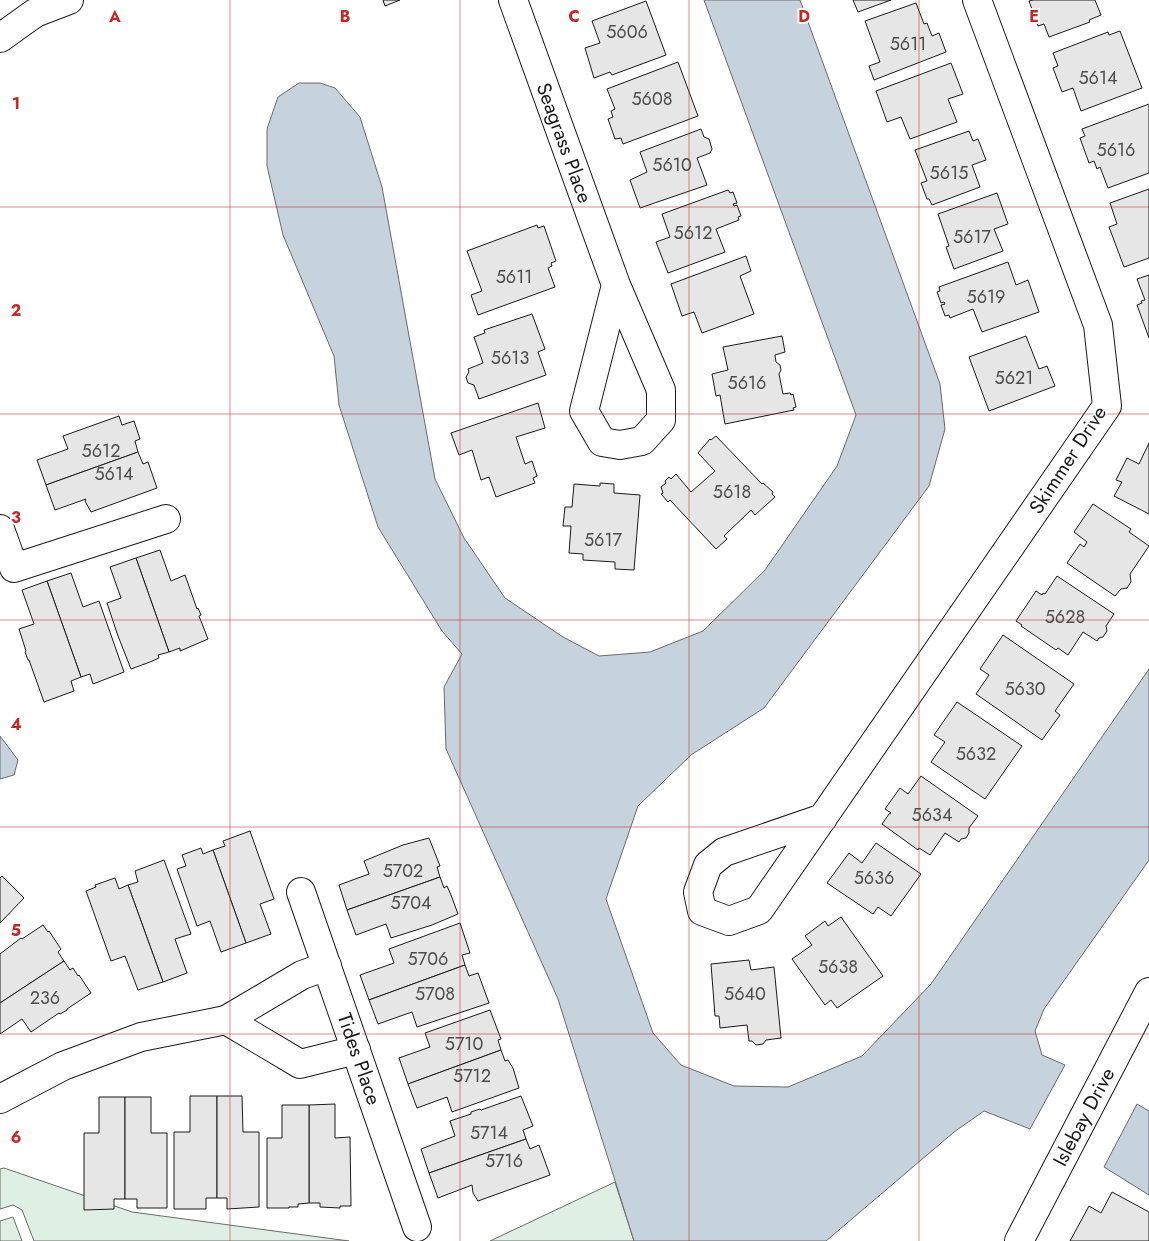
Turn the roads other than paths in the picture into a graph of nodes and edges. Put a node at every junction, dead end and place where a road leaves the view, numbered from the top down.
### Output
1 (69, 0) edge
2 (513, 0) edge
3 (977, 0) edge
4 (0, 38) edge
5 (616, 285) junction
6 (166, 520) dead end
7 (0, 528) edge
8 (822, 818) dead end
9 (302, 892) dead end
10 (327, 966) junction
11 (1149, 992) edge
12 (226, 1020) junction
13 (356, 1050) junction
14 (0, 1099) edge
15 (417, 1227) dead end
16 (1020, 1241) edge

1 - 4 street
2 - 5 street, Seagrass Place
3 - 8 street, Skimmer Drive
5 - 5 street, Seagrass Place
6 - 7 street
9 - 10 street, Tides Place
10 - 12 street
10 - 13 street, Tides Place
11 - 16 street, Islebay Drive
12 - 13 street
12 - 14 street
13 - 15 street, Tides Place

